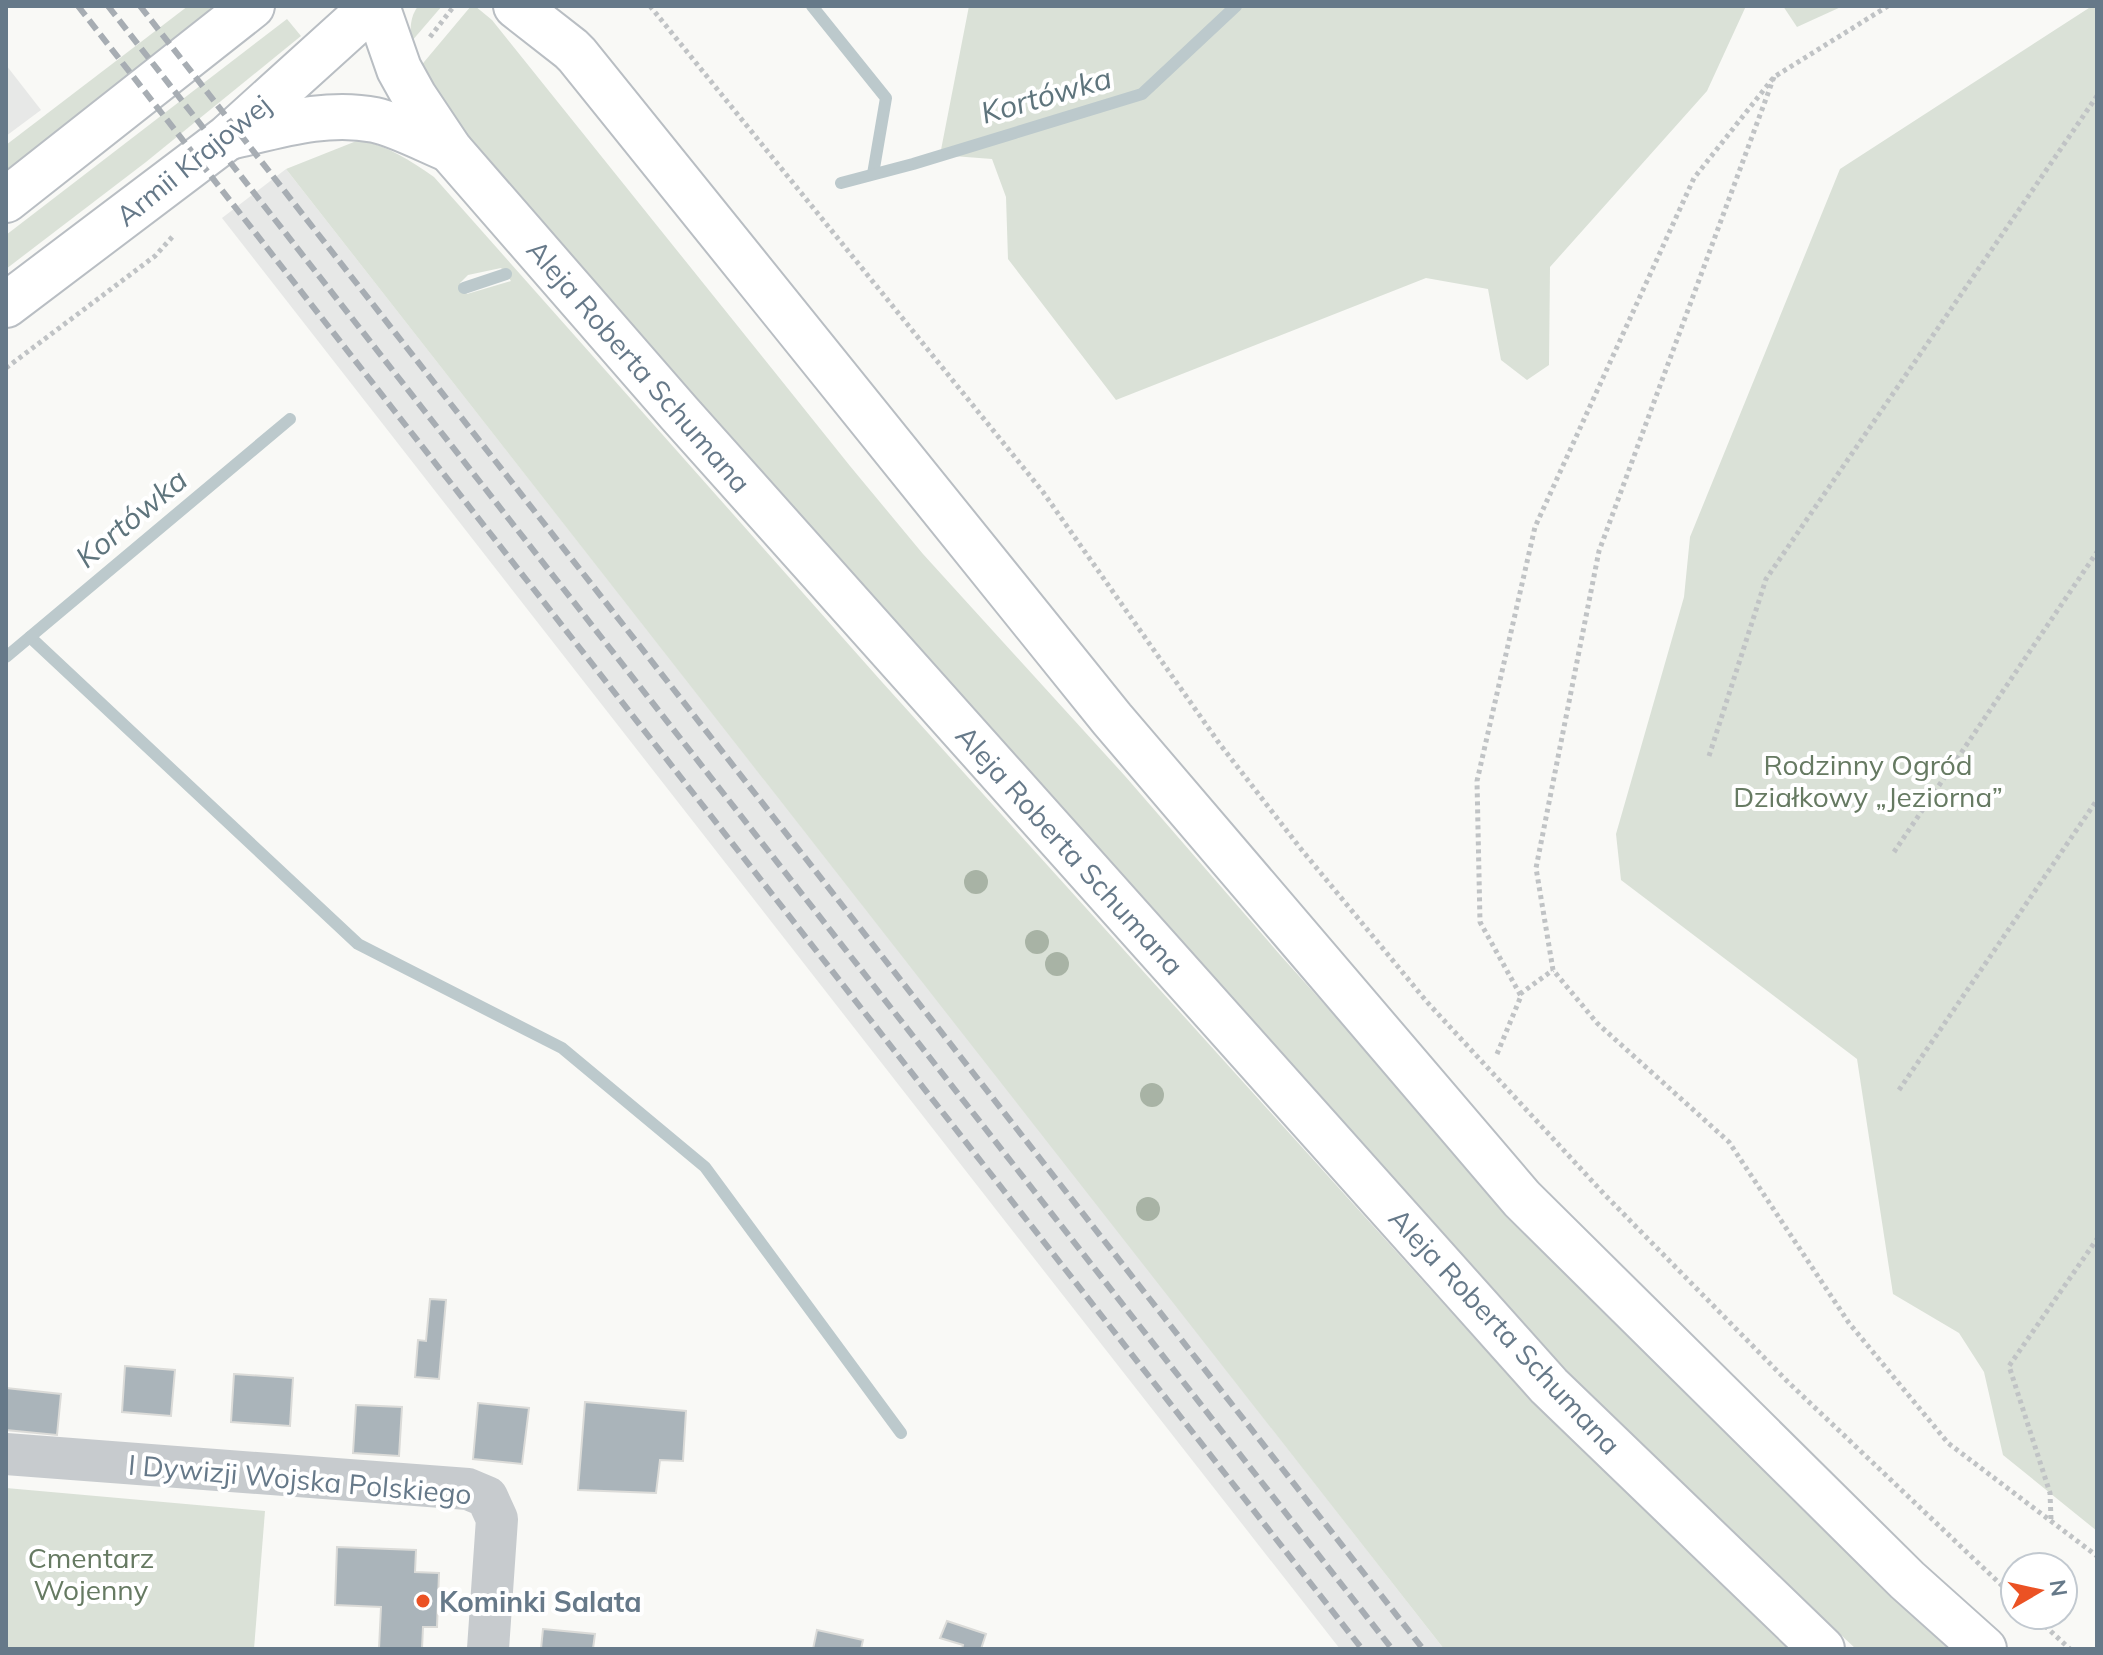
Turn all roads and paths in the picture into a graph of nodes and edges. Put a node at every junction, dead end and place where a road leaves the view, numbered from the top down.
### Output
1 (252, 6) edge
2 (375, 6) edge
3 (516, 6) edge
4 (552, 6) edge
5 (650, 6) edge
6 (1888, 6) edge
7 (571, 49) junction
8 (1774, 77) junction
9 (2097, 96) edge
10 (227, 138) junction
11 (450, 150) junction
12 (6, 200) edge
13 (171, 237) dead end
14 (6, 305) edge
15 (6, 368) edge
16 (2097, 552) edge
17 (1709, 756) dead end
18 (2097, 800) edge
19 (1894, 852) dead end
20 (1553, 970) junction
21 (1520, 994) junction
22 (1497, 1054) dead end
23 (1899, 1090) dead end
24 (2097, 1239) edge
25 (6, 1454) edge
26 (2051, 1520) junction
27 (2097, 1556) edge
28 (1999, 1583) edge
29 (2050, 1631) edge
30 (488, 1649) edge
31 (1822, 1649) edge
32 (1984, 1649) edge
33 (2070, 1649) edge

1 - 12 main road
2 - 10 main road, Armii Krajowej
2 - 11 main road, Aleja Roberta Schumana
3 - 7 main road
4 - 7 main road
5 - 28 path
6 - 8 path
7 - 32 main road
8 - 20 path
8 - 21 path
9 - 17 path
10 - 11 main road
10 - 14 main road, Armii Krajowej
11 - 31 main road, Aleja Roberta Schumana
13 - 15 path
16 - 19 path
18 - 23 path
20 - 21 path
20 - 26 path
21 - 22 path
24 - 26 path
25 - 30 street, I Dywizji Wojska Polskiego
26 - 27 path
29 - 33 path

